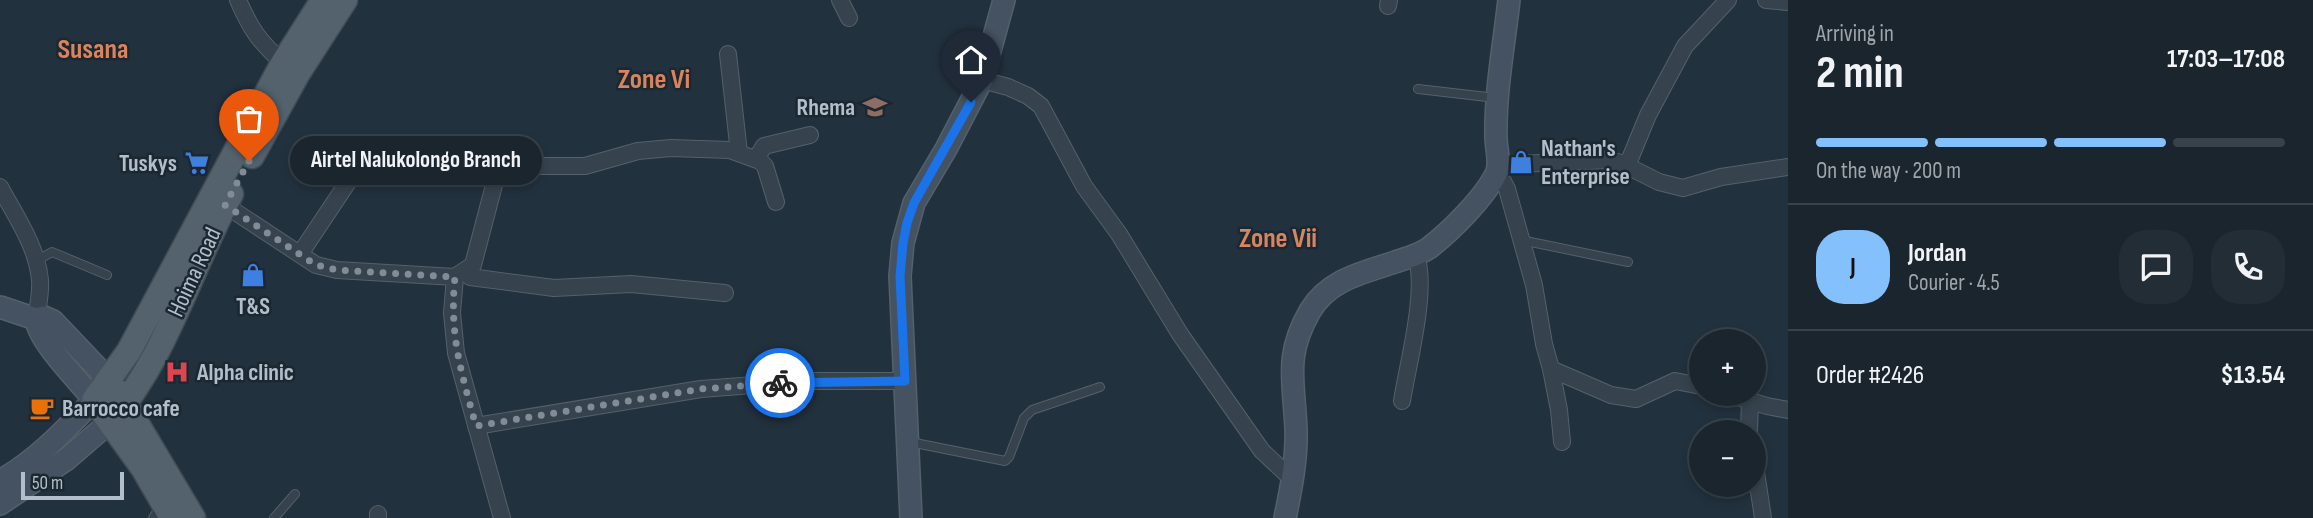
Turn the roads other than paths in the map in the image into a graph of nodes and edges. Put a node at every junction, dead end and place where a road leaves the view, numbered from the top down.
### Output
1 (238, 0) edge
2 (323, 0) edge
3 (345, 0) edge
4 (840, 0) edge
5 (1004, 0) edge
6 (1509, 0) edge
7 (1728, 0) edge
8 (1766, 0) edge
9 (1788, 2) edge
10 (849, 18) dead end
11 (728, 54) dead end
12 (283, 63) junction
13 (982, 79) junction
14 (1418, 89) dead end
15 (1499, 99) junction
16 (810, 135) dead end
17 (739, 153) junction
18 (755, 159) junction
19 (499, 166) junction
20 (1627, 166) junction
21 (1788, 167) edge
22 (1498, 168) junction
23 (0, 187) edge
24 (776, 202) dead end
25 (225, 205) junction
26 (1521, 240) junction
27 (300, 254) junction
28 (1416, 255) junction
29 (36, 261) junction
30 (1628, 262) dead end
31 (460, 274) junction
32 (107, 275) dead end
33 (725, 293) dead end
34 (0, 307) edge
35 (36, 319) junction
36 (1551, 369) junction
37 (110, 380) junction
38 (905, 381) junction
39 (1689, 384) edge
40 (1100, 387) dead end
41 (94, 400) junction
42 (1402, 401) dead end
43 (1766, 404) edge
44 (1788, 410) edge
45 (119, 412) junction
46 (476, 426) junction
47 (908, 441) junction
48 (1562, 442) dead end
49 (1293, 480) junction
50 (0, 481) edge
51 (295, 494) dead end
52 (1760, 497) edge
53 (0, 504) edge
54 (162, 513) edge
55 (193, 518) edge
56 (274, 518) edge
57 (502, 518) edge
58 (911, 518) edge
59 (1285, 518) edge
60 (1763, 518) edge

1 - 12 street
2 - 12 main road, Hoima Road
3 - 25 main road, Hoima Road
4 - 10 street
5 - 13 street
6 - 15 street
7 - 20 street
8 - 9 street
11 - 17 street
12 - 37 main road, Hoima Road
13 - 38 street
13 - 49 street
14 - 15 lane
15 - 22 street
16 - 18 street
17 - 18 street
17 - 19 street
18 - 24 street
19 - 27 street
19 - 31 street
20 - 21 street
20 - 22 street
22 - 26 street
22 - 28 street
23 - 29 street
25 - 27 street
25 - 45 main road, Hoima Road
26 - 30 lane
26 - 36 street
27 - 31 street
28 - 42 street
28 - 49 street
29 - 32 lane
29 - 35 street
31 - 33 street
31 - 46 street
34 - 35 street
35 - 37 street
35 - 41 street
36 - 39 street
36 - 48 street
37 - 41 main road, Hoima Road
37 - 45 main road
38 - 46 street
38 - 47 street
40 - 47 lane
41 - 45 main road
41 - 50 street, Hoima Road
43 - 44 street
45 - 53 street, Hoima Road
45 - 54 main road
45 - 55 main road
46 - 57 street
47 - 58 street
49 - 59 street
51 - 56 lane
52 - 60 street

